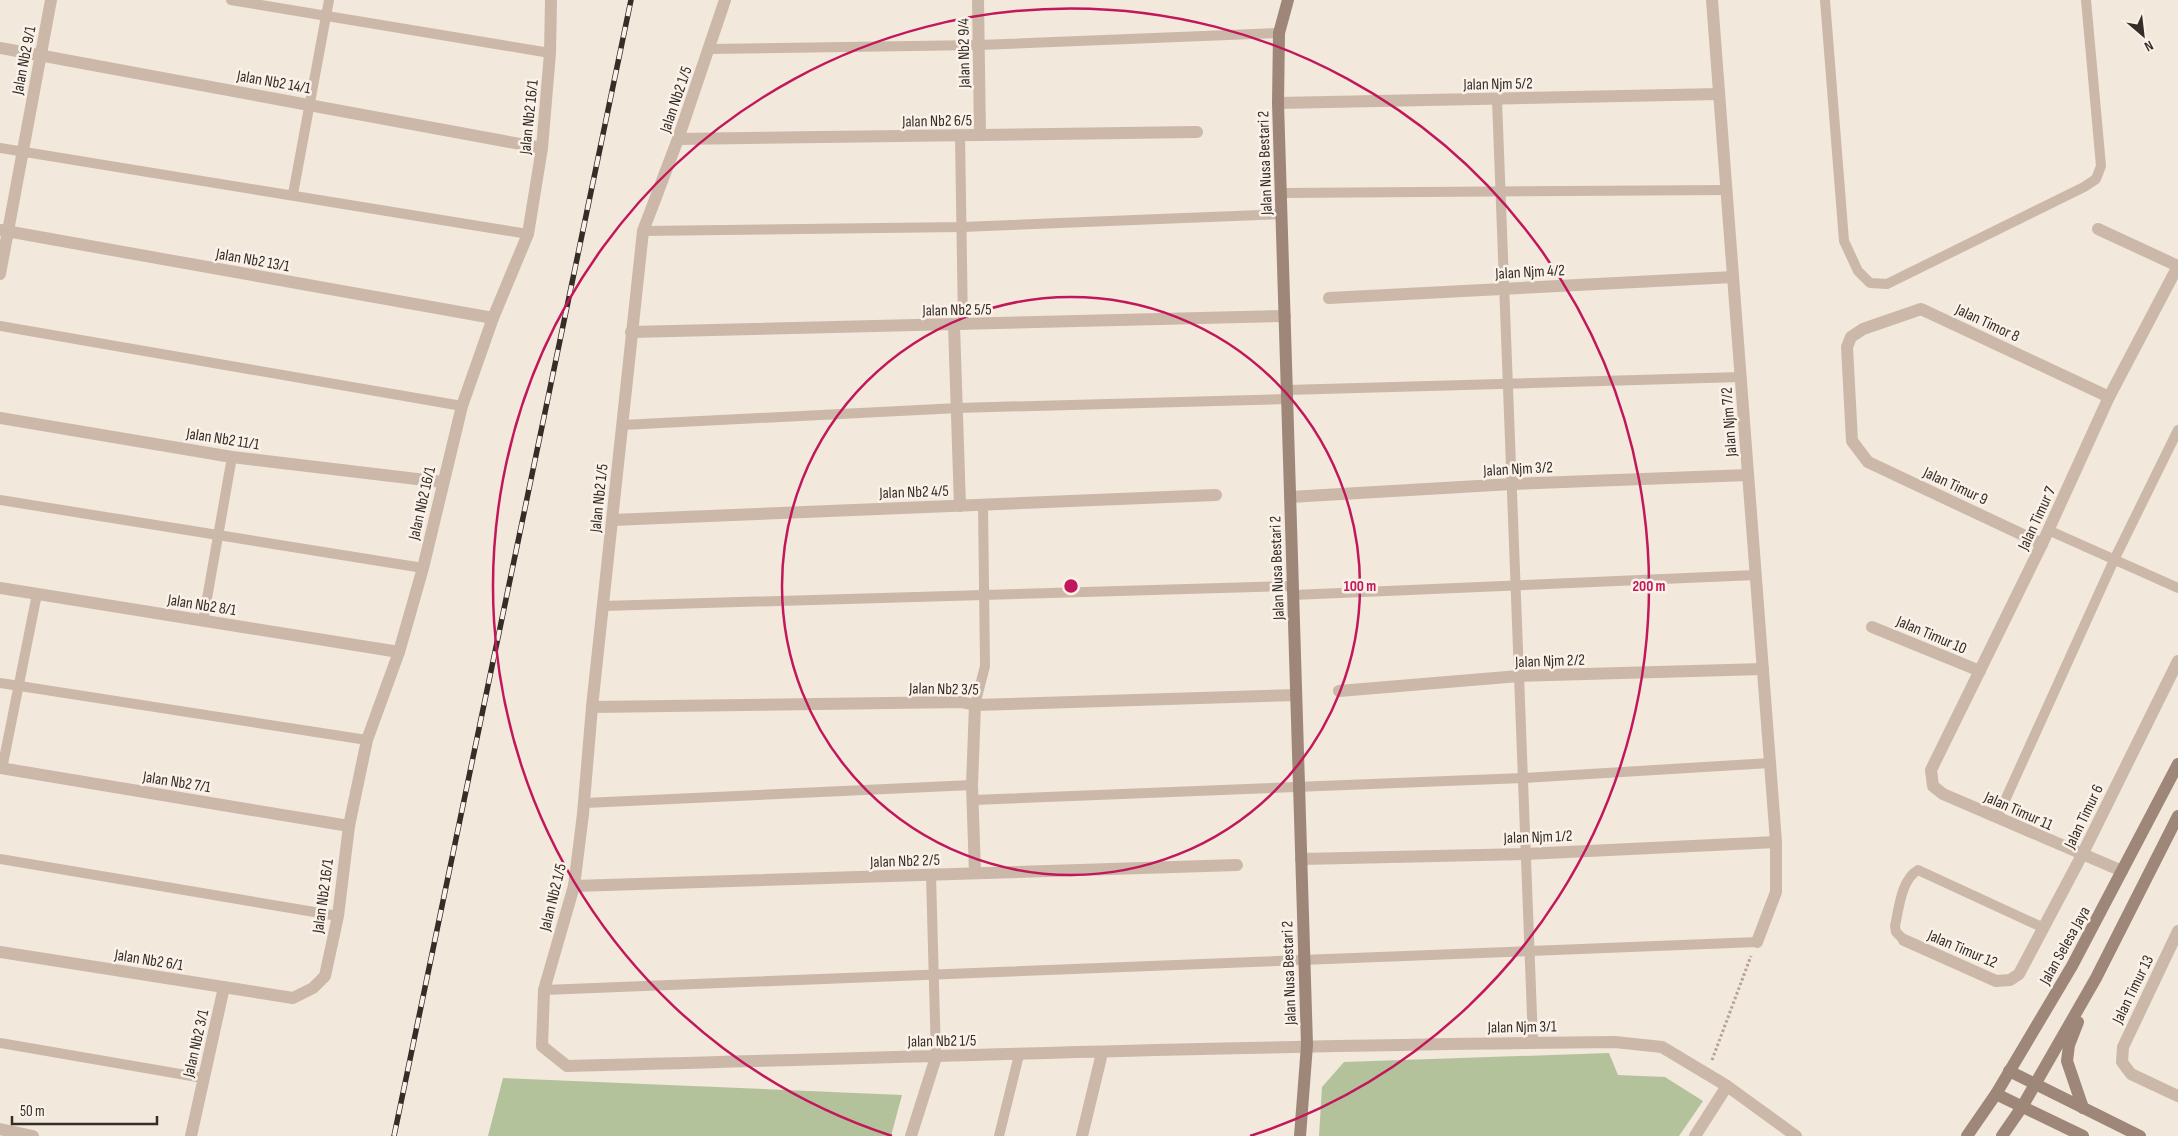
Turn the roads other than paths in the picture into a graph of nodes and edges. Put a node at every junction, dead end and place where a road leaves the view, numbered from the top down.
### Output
1 (51, 0) edge
2 (231, 0) edge
3 (329, 0) edge
4 (551, 0) edge
5 (725, 0) edge
6 (978, 0) edge
7 (1288, 0) edge
8 (1712, 0) edge
9 (1826, 0) edge
10 (2086, 0) edge
11 (326, 16) junction
12 (1279, 33) junction
13 (979, 45) junction
14 (0, 48) edge
15 (709, 49) junction
16 (550, 53) junction
17 (41, 55) junction
18 (1719, 94) junction
19 (1497, 100) junction
20 (1278, 103) junction
21 (311, 105) junction
22 (1196, 132) dead end
23 (980, 135) junction
24 (960, 136) junction
25 (678, 139) junction
26 (0, 148) edge
27 (542, 148) junction
28 (23, 153) junction
29 (1727, 190) junction
30 (1501, 192) junction
31 (1281, 193) junction
32 (293, 194) junction
33 (1282, 214) junction
34 (962, 227) junction
35 (2098, 230) dead end
36 (4, 231) edge
37 (643, 231) junction
38 (528, 234) junction
39 (2178, 266) edge
40 (0, 274) edge
41 (1733, 277) junction
42 (1504, 289) junction
43 (1329, 298) dead end
44 (1284, 316) junction
45 (493, 318) junction
46 (959, 325) junction
47 (0, 326) edge
48 (631, 332) junction
49 (1741, 376) junction
50 (1508, 384) junction
51 (1287, 394) junction
52 (2109, 397) junction
53 (462, 406) junction
54 (958, 408) junction
55 (0, 418) edge
56 (622, 425) junction
57 (2178, 430) edge
58 (1859, 452) joint
59 (232, 457) junction
60 (1748, 475) junction
61 (442, 482) junction
62 (1512, 484) junction
63 (1216, 496) dead end
64 (1290, 496) junction
65 (0, 500) edge
66 (983, 504) junction
67 (960, 506) junction
68 (612, 520) junction
69 (2048, 530) junction
70 (219, 537) junction
71 (2042, 544) junction
72 (2114, 560) junction
73 (423, 568) junction
74 (1756, 575) junction
75 (1516, 586) junction
76 (0, 588) edge
77 (2178, 588) edge
78 (1293, 590) junction
79 (37, 594) junction
80 (984, 595) junction
81 (603, 606) junction
82 (203, 621) junction
83 (1872, 627) dead end
84 (399, 652) junction
85 (2178, 661) edge
86 (1763, 669) junction
87 (1980, 672) junction
88 (1519, 676) junction
89 (0, 683) edge
90 (18, 686) junction
91 (1339, 692) dead end
92 (1296, 695) junction
93 (974, 705) junction
94 (592, 707) junction
95 (367, 740) junction
96 (1770, 763) junction
97 (2178, 764) edge
98 (1, 773) edge
99 (1523, 778) junction
100 (972, 785) junction
101 (1299, 786) junction
102 (1933, 786) joint
103 (973, 800) junction
104 (584, 803) junction
105 (2178, 816) edge
106 (1997, 818) junction
107 (348, 826) junction
108 (1776, 842) junction
109 (1526, 854) junction
110 (2082, 855) junction
111 (0, 859) edge
112 (1301, 859) junction
113 (1237, 865) dead end
114 (2122, 871) junction
115 (974, 873) junction
116 (931, 875) junction
117 (574, 886) junction
118 (338, 916) junction
119 (2044, 928) junction
120 (2178, 931) edge
121 (1904, 940) joint
122 (1757, 942) joint
123 (1530, 950) junction
124 (0, 952) edge
125 (1304, 960) junction
126 (933, 974) junction
127 (2096, 978) junction
128 (2010, 980) joint
129 (224, 987) junction
130 (544, 990) junction
131 (293, 998) joint
132 (1533, 1042) junction
133 (0, 1043) edge
134 (1307, 1045) junction
135 (1102, 1053) junction
136 (1019, 1055) junction
137 (936, 1057) junction
138 (2009, 1072) junction
139 (203, 1078) junction
140 (2034, 1084) junction
141 (1727, 1086) junction
142 (1996, 1094) junction
143 (2178, 1096) edge
144 (2022, 1107) junction
145 (2083, 1108) junction
146 (0, 1129) edge
147 (2081, 1135) edge
148 (33, 1136) edge
149 (191, 1136) edge
150 (911, 1136) edge
151 (998, 1136) edge
152 (1082, 1136) edge
153 (1300, 1136) edge
154 (1694, 1136) edge
155 (1796, 1136) edge
156 (1967, 1136) edge
157 (2002, 1136) edge
158 (2064, 1136) edge
159 (2140, 1136) edge

1 - 17 street, Jalan Nb2 9/1
2 - 11 lane
3 - 11 lane
4 - 16 street, Jalan Nb2 16/1
5 - 15 street, Jalan Nb2 1/5
6 - 13 street, Jalan Nb2 9/4
7 - 12 street, Jalan Nusa Bestari 2
8 - 18 street, Jalan Njm 7/2
9 - 10 lane
11 - 16 lane
11 - 21 lane
12 - 13 lane
12 - 20 street, Jalan Nusa Bestari 2
13 - 15 lane
13 - 23 street, Jalan Nb2 9/4
14 - 17 street, Jalan Nb2 14/1
15 - 25 street, Jalan Nb2 1/5
16 - 27 street, Jalan Nb2 16/1
17 - 21 street, Jalan Nb2 14/1
17 - 28 street, Jalan Nb2 9/1
18 - 19 street, Jalan Njm 5/2
18 - 29 street, Jalan Njm 7/2
19 - 20 street, Jalan Njm 5/2
19 - 30 lane
20 - 31 street, Jalan Nusa Bestari 2
21 - 27 street, Jalan Nb2 14/1
21 - 32 lane
22 - 23 street, Jalan Nb2 6/5
23 - 24 street, Jalan Nb2 6/5
24 - 25 street, Jalan Nb2 6/5
24 - 34 lane
25 - 37 street, Jalan Nb2 1/5
26 - 28 lane
27 - 38 street, Jalan Nb2 16/1
28 - 32 lane
28 - 36 street, Jalan Nb2 9/1
29 - 30 lane
29 - 41 street, Jalan Njm 7/2
30 - 31 lane
30 - 42 lane
31 - 33 street, Jalan Nusa Bestari 2
32 - 38 lane
33 - 34 lane
33 - 44 street, Jalan Nusa Bestari 2
34 - 37 lane
34 - 46 lane
35 - 39 street
36 - 40 street, Jalan Nb2 9/1
36 - 45 street, Jalan Nb2 13/1
37 - 48 street, Jalan Nb2 1/5
38 - 45 street, Jalan Nb2 16/1
39 - 52 street, Jalan Timur 7
41 - 42 street, Jalan Njm 4/2
41 - 49 street, Jalan Njm 7/2
42 - 43 street, Jalan Njm 4/2
42 - 50 lane
44 - 46 street, Jalan Nb2 5/5
44 - 51 street, Jalan Nusa Bestari 2
45 - 53 street, Jalan Nb2 16/1
46 - 48 street, Jalan Nb2 5/5
46 - 54 street
47 - 53 lane
48 - 56 street, Jalan Nb2 1/5
49 - 50 lane
49 - 60 street, Jalan Njm 7/2
50 - 51 lane
50 - 62 lane
51 - 54 lane
51 - 64 street, Jalan Nusa Bestari 2
52 - 58 street, Jalan Timor 8
52 - 69 street, Jalan Timur 7
53 - 61 street, Jalan Nb2 16/1
54 - 56 lane
54 - 67 street
55 - 59 street, Jalan Nb2 11/1
56 - 68 street, Jalan Nb2 1/5
57 - 72 lane
58 - 71 street, Jalan Timur 9
59 - 61 street, Jalan Nb2 11/1
59 - 70 lane
60 - 62 street, Jalan Njm 3/2
60 - 74 street, Jalan Njm 7/2
61 - 73 street, Jalan Nb2 16/1
62 - 64 street, Jalan Njm 3/2
62 - 75 lane
63 - 66 street, Jalan Nb2 4/5
64 - 78 street, Jalan Nusa Bestari 2
65 - 70 lane
66 - 67 street, Jalan Nb2 4/5
66 - 80 lane
67 - 68 street, Jalan Nb2 4/5
68 - 81 street, Jalan Nb2 1/5
69 - 71 street, Jalan Timur 7
69 - 72 lane
70 - 73 lane
70 - 82 lane
71 - 87 street, Jalan Timur 7
72 - 77 lane
72 - 106 lane
73 - 84 street, Jalan Nb2 16/1
74 - 75 lane
74 - 86 street, Jalan Njm 7/2
75 - 78 lane
75 - 88 lane
76 - 79 street, Jalan Nb2 8/1
78 - 80 lane
78 - 92 street, Jalan Nusa Bestari 2
79 - 82 street, Jalan Nb2 8/1
79 - 90 lane
80 - 81 lane
80 - 93 lane
81 - 94 street, Jalan Nb2 1/5
82 - 84 street, Jalan Nb2 8/1
83 - 87 street, Jalan Timur 10
84 - 95 street, Jalan Nb2 16/1
85 - 110 street, Jalan Timur 6
86 - 88 street, Jalan Njm 2/2
86 - 96 street, Jalan Njm 7/2
87 - 102 street, Jalan Timur 7
88 - 91 street, Jalan Njm 2/2
88 - 99 lane
89 - 90 lane
90 - 95 lane
90 - 98 lane
92 - 93 street, Jalan Nb2 3/5
92 - 101 street, Jalan Nusa Bestari 2
93 - 94 street, Jalan Nb2 3/5
93 - 100 street
94 - 104 street, Jalan Nb2 1/5
95 - 107 street, Jalan Nb2 16/1
96 - 99 lane
96 - 108 street, Jalan Njm 7/2
97 - 114 street, Jalan Selesa Jaya
98 - 107 street, Jalan Nb2 7/1
99 - 101 lane
99 - 109 lane
100 - 103 street
100 - 104 lane
101 - 103 lane
101 - 112 street, Jalan Nusa Bestari 2
102 - 106 street, Jalan Timur 11
103 - 115 street
104 - 117 street, Jalan Nb2 1/5
105 - 127 street
106 - 110 street, Jalan Timur 11
107 - 118 street, Jalan Nb2 16/1
108 - 109 street, Jalan Njm 1/2
108 - 122 street, Jalan Njm 7/2
109 - 112 street, Jalan Njm 1/2
109 - 123 lane
110 - 114 street, Jalan Timur 11
110 - 119 street, Jalan Timur 6
111 - 118 lane
112 - 125 street, Jalan Nusa Bestari 2
113 - 115 street, Jalan Nb2 2/5
114 - 138 street, Jalan Selesa Jaya
115 - 116 street, Jalan Nb2 2/5
116 - 117 street, Jalan Nb2 2/5
116 - 126 lane
117 - 130 street, Jalan Nb2 1/5
118 - 131 street, Jalan Nb2 16/1
119 - 121 lane
119 - 128 street, Jalan Timur 6
120 - 143 street, Jalan Timur 13
121 - 128 street, Jalan Timur 12
122 - 123 lane
123 - 125 lane
123 - 132 lane
124 - 129 street, Jalan Nb2 6/1
125 - 126 lane
125 - 134 street, Jalan Nusa Bestari 2
126 - 130 lane
126 - 137 lane
127 - 140 street
127 - 145 street
129 - 131 street, Jalan Nb2 6/1
129 - 139 street, Jalan Nb2 3/1
130 - 137 street, Jalan Nb2 1/5
132 - 134 street, Jalan Njm 3/1
132 - 141 street, Jalan Njm 3/1
133 - 139 lane
134 - 135 street, Jalan Nb2 1/5
134 - 153 street, Jalan Nusa Bestari 2
135 - 136 street, Jalan Nb2 1/5
135 - 152 street
136 - 137 street, Jalan Nb2 1/5
136 - 151 lane
137 - 150 street
138 - 140 street
138 - 142 street, Jalan Selesa Jaya
139 - 149 street, Jalan Nb2 3/1
140 - 144 street
140 - 145 street
141 - 154 street
141 - 155 street, Jalan Njm 3/1
142 - 144 street
142 - 156 street, Jalan Selesa Jaya
144 - 147 street
144 - 157 street
145 - 159 street
146 - 148 street
147 - 158 street

